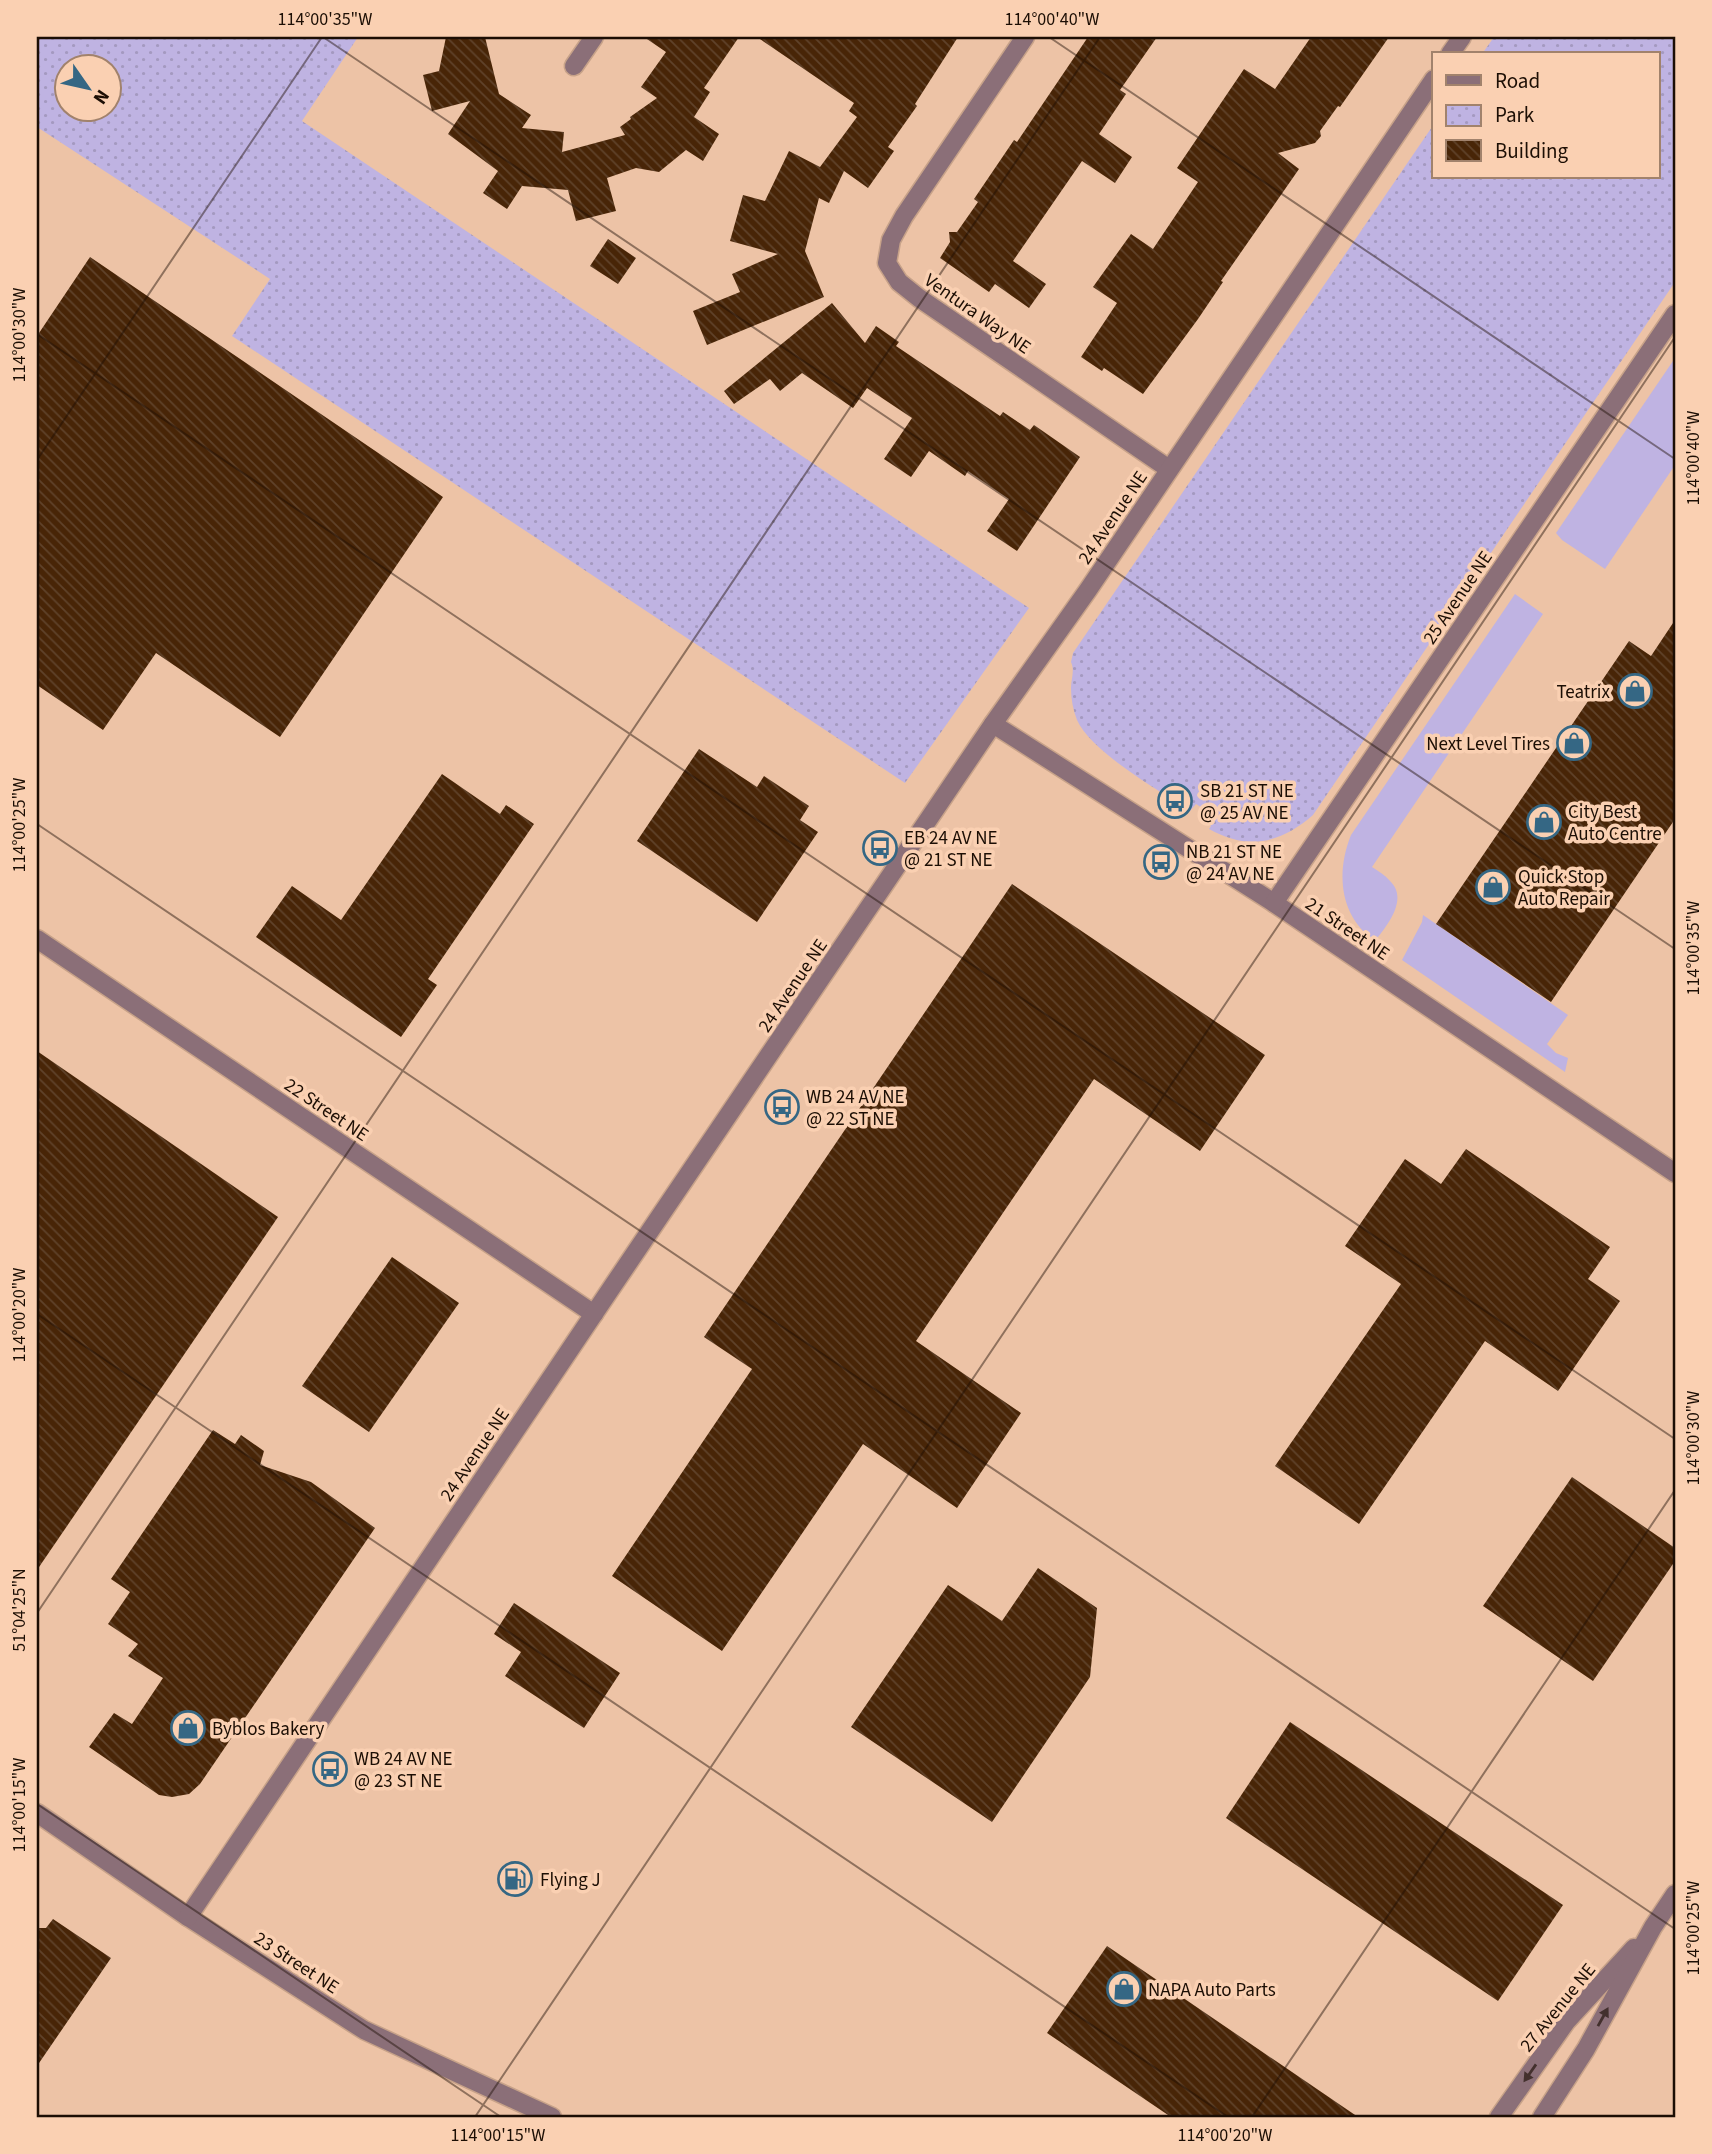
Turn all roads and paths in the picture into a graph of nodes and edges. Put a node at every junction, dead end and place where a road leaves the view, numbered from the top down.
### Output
1 (594, 37) edge
2 (1025, 37) edge
3 (1462, 37) edge
4 (1451, 52) edge
5 (574, 66) dead end
6 (1432, 82) edge
7 (1675, 314) edge
8 (1169, 469) junction
9 (993, 724) junction
10 (1274, 903) junction
11 (37, 939) edge
12 (1675, 1173) edge
13 (594, 1314) junction
14 (37, 1813) edge
15 (1675, 1895) edge
16 (188, 1917) junction
17 (1653, 1927) junction
18 (552, 2117) edge
19 (1499, 2117) edge
20 (1542, 2117) edge

1 - 5 street
2 - 8 street, Ventura Way NE
3 - 4 street
6 - 8 street, 24 Avenue NE
7 - 10 street, 25 Avenue NE
8 - 9 street, 24 Avenue NE
9 - 10 street, 21 Street NE
9 - 13 street, 24 Avenue NE
10 - 12 street, 21 Street NE
11 - 13 street, 22 Street NE
13 - 16 street, 24 Avenue NE
14 - 16 street, 23 Street NE
15 - 17 street, 27 Avenue NE
16 - 18 street, 23 Street NE
17 -> 19 street, 27 Avenue NE
20 -> 17 street, 27 Avenue NE

